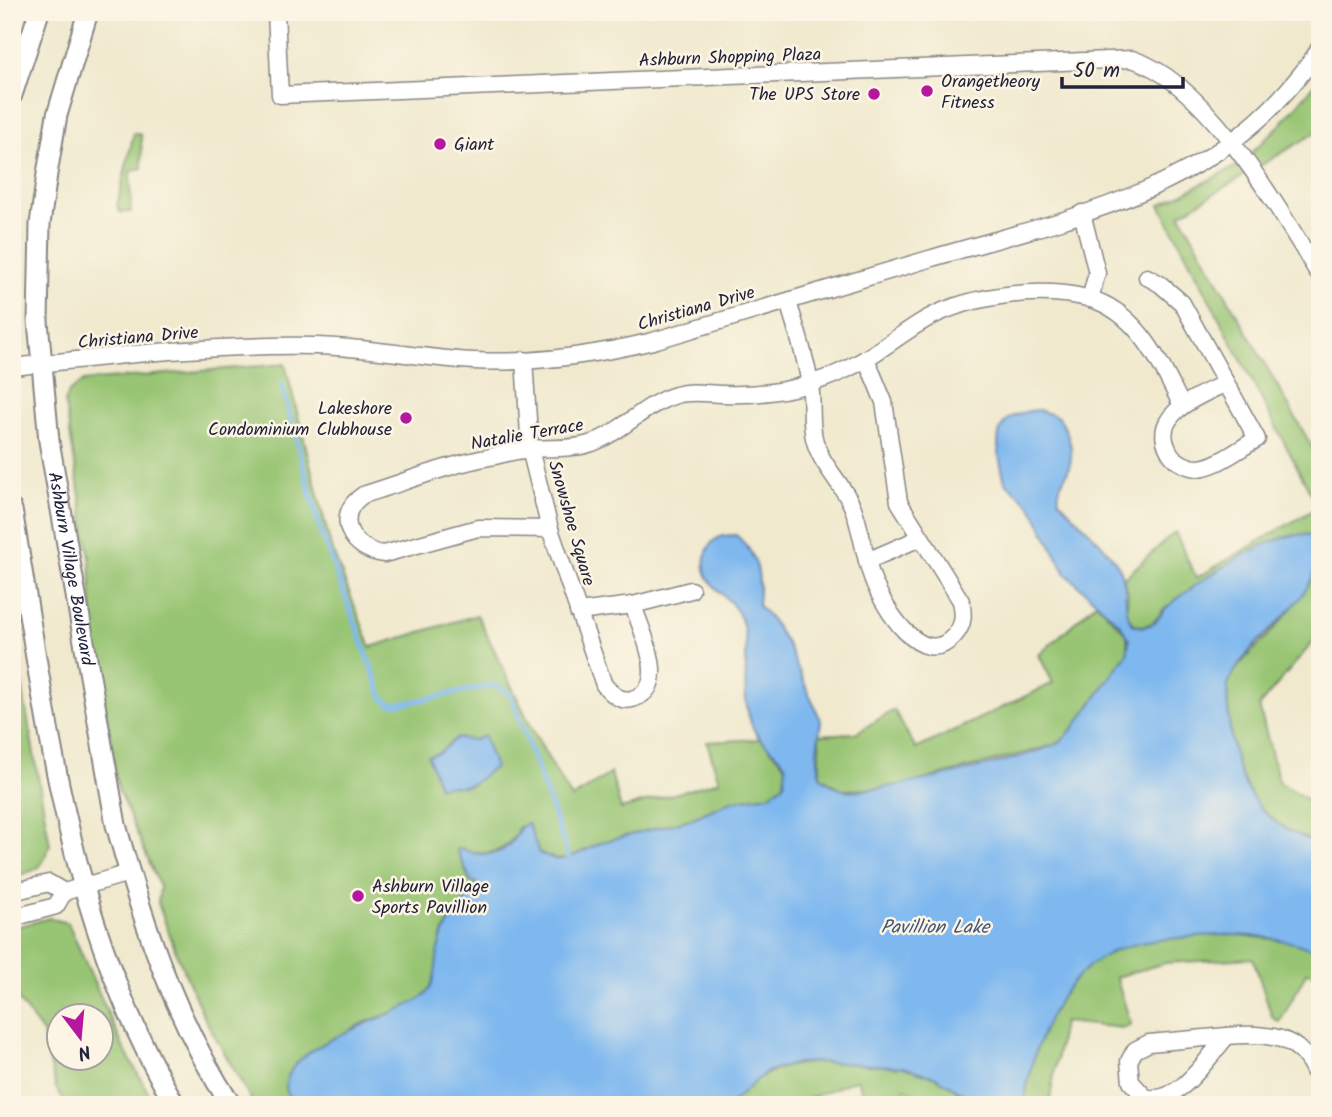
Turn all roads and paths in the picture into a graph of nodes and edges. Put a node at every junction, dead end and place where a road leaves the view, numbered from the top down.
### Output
1 (39, 12) edge
2 (88, 12) edge
3 (276, 12) edge
4 (1320, 47) edge
5 (12, 95) edge
6 (1231, 142) junction
7 (1082, 213) junction
8 (1320, 276) edge
9 (1146, 277) dead end
10 (1090, 299) junction
11 (788, 302) junction
12 (524, 360) junction
13 (867, 361) junction
14 (40, 364) junction
15 (12, 367) edge
16 (1226, 383) junction
17 (810, 384) junction
18 (1182, 406) junction
19 (530, 449) junction
20 (12, 510) edge
21 (551, 529) junction
22 (920, 538) junction
23 (867, 561) junction
24 (691, 590) dead end
25 (633, 605) junction
26 (578, 612) junction
27 (129, 873) junction
28 (73, 890) junction
29 (12, 892) edge
30 (12, 918) edge
31 (1227, 1037) junction
32 (1320, 1088) edge
33 (175, 1105) edge
34 (231, 1105) edge

1 - 5 main road
2 - 14 main road, Ashburn Village Boulevard
3 - 6 street, Ashburn Shopping Plaza
4 - 6 street, Christiana Drive
6 - 7 street, Christiana Drive
6 - 8 street
7 - 10 street
7 - 11 street, Christiana Drive
9 - 16 street
10 - 13 street, Natalie Terrace
10 - 18 street, Natalie Terrace
11 - 12 street, Christiana Drive
11 - 17 street
12 - 14 street, Christiana Drive
12 - 19 street, Snowshoe Square
13 - 17 street, Natalie Terrace
13 - 22 street
14 - 15 street, Christiana Drive
14 - 27 main road, Ashburn Village Boulevard
16 - 18 street
16 - 18 street
17 - 19 street, Natalie Terrace
17 - 23 street
19 - 21 street, Snowshoe Square
19 - 21 street, Natalie Terrace
20 - 28 main road
21 - 26 street, Snowshoe Square
22 - 23 street
22 - 23 street
24 - 25 street, Snowshoe Square
25 - 26 street, Snowshoe Square
25 - 26 street, Snowshoe Square
27 - 28 street
27 - 34 main road, Ashburn Village Boulevard
28 - 29 street
28 - 30 street
28 - 33 main road
31 - 31 street
31 - 32 street

